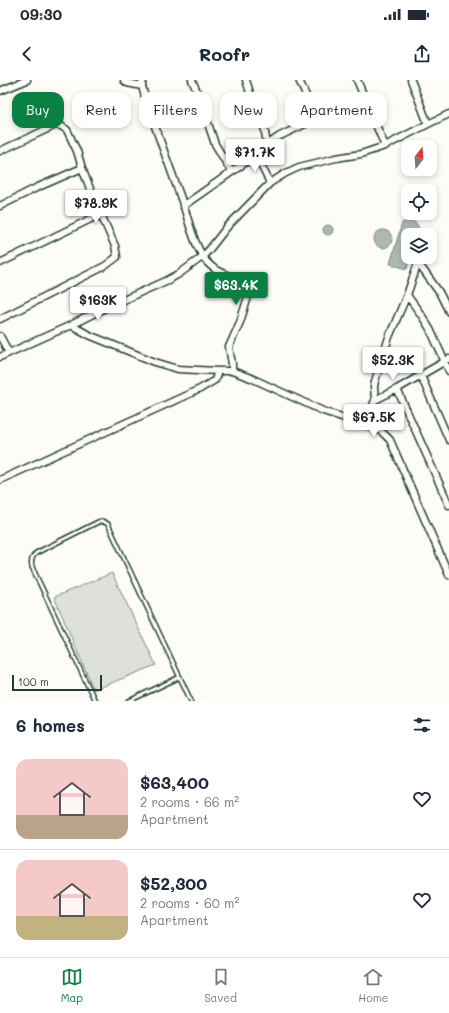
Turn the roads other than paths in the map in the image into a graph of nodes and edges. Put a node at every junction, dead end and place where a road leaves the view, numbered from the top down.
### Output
1 (27, 80) edge
2 (124, 80) edge
3 (192, 80) edge
4 (246, 80) edge
5 (299, 80) edge
6 (357, 80) edge
7 (411, 80) edge
8 (142, 83) edge
9 (0, 91) edge
10 (449, 114) edge
11 (428, 124) junction
12 (267, 145) junction
13 (385, 146) junction
14 (0, 151) edge
15 (256, 155) junction
16 (82, 168) junction
17 (231, 172) junction
18 (270, 183) junction
19 (0, 206) edge
20 (183, 206) junction
21 (101, 214) junction
22 (202, 257) junction
23 (0, 263) edge
24 (407, 295) junction
25 (449, 312) edge
26 (0, 320) edge
27 (71, 325) junction
28 (0, 336) edge
29 (9, 353) junction
30 (0, 357) edge
31 (447, 360) edge
32 (218, 371) junction
33 (232, 371) junction
34 (449, 371) edge
35 (420, 376) junction
36 (397, 389) junction
37 (375, 400) junction
38 (366, 425) junction
39 (449, 440) edge
40 (0, 480) edge
41 (449, 505) edge
42 (449, 575) edge
43 (180, 677) junction
44 (95, 701) edge
45 (129, 701) edge
46 (191, 701) edge

1 - 9 street
2 - 8 street
3 - 17 street
4 - 12 street
5 - 12 street
6 - 13 street
7 - 11 street
8 - 20 street
10 - 11 street
11 - 13 street
12 - 15 street
13 - 18 street
14 - 16 street
15 - 17 street
15 - 18 street
16 - 19 street
16 - 21 street
17 - 20 street
18 - 22 street
20 - 22 street
21 - 23 street
21 - 26 street
22 - 27 street
22 - 33 street
24 - 25 street
24 - 31 street
24 - 37 street
27 - 29 street
27 - 32 street
28 - 29 street
29 - 30 street
31 - 34 street
31 - 35 street
32 - 33 street
32 - 40 street
33 - 38 street
35 - 36 street
35 - 39 street
36 - 37 street
36 - 41 street
37 - 38 street
38 - 42 street
43 - 44 lane
43 - 45 lane
43 - 46 lane

